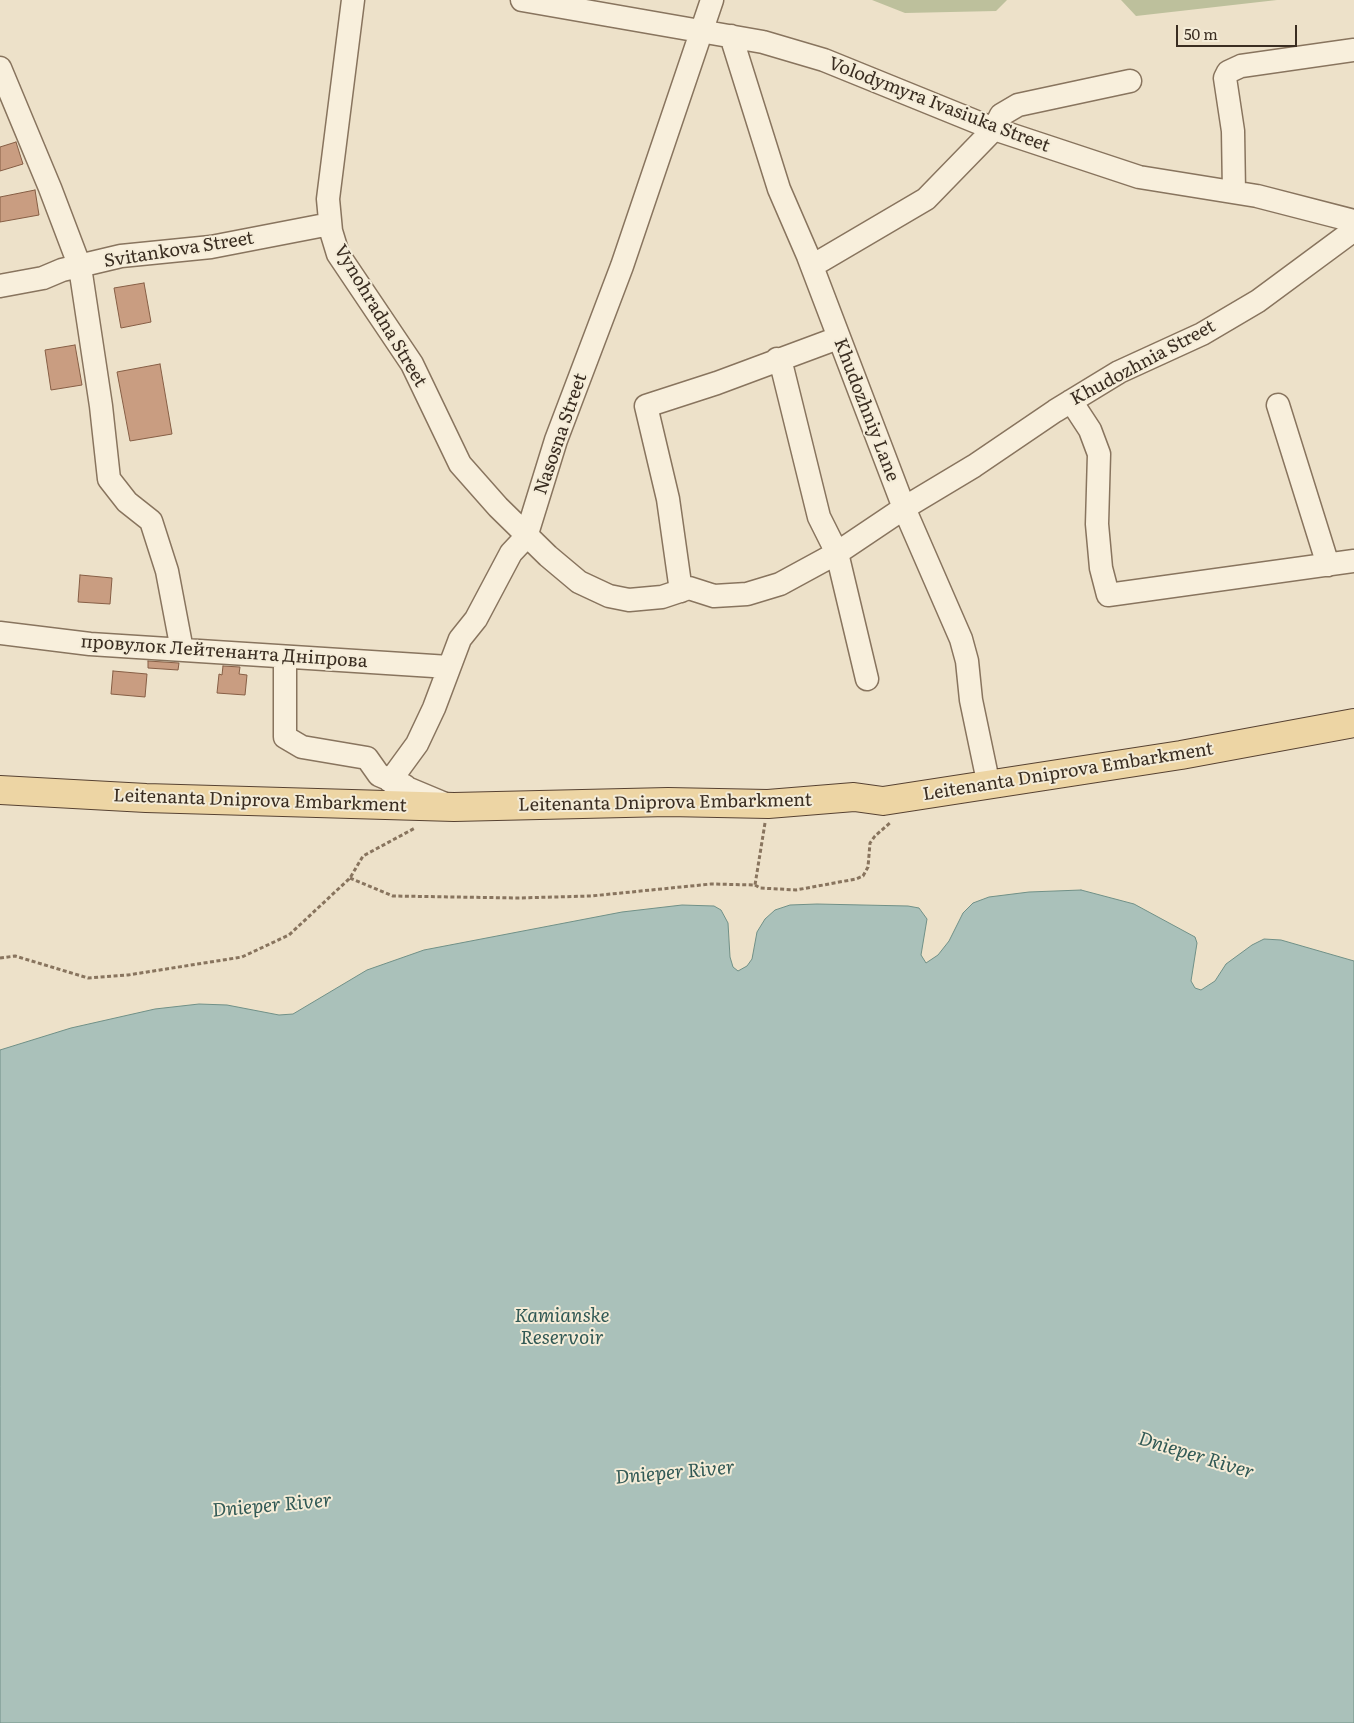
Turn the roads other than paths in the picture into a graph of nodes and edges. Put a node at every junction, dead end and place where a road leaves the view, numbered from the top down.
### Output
1 (353, 0) edge
2 (522, 0) edge
3 (712, 0) edge
4 (700, 32) junction
5 (731, 36) junction
6 (1354, 50) edge
7 (0, 68) edge
8 (1130, 81) dead end
9 (994, 129) junction
10 (1234, 192) junction
11 (1354, 222) edge
12 (330, 224) junction
13 (1354, 230) edge
14 (812, 266) junction
15 (80, 267) junction
16 (0, 286) edge
17 (838, 338) junction
18 (776, 359) junction
19 (1071, 401) junction
20 (1278, 405) dead end
21 (904, 508) junction
22 (526, 537) junction
23 (837, 554) junction
24 (1354, 561) edge
25 (1328, 565) junction
26 (681, 591) junction
27 (0, 633) edge
28 (182, 650) junction
29 (285, 657) junction
30 (449, 668) junction
31 (866, 679) dead end
32 (1354, 723) edge
33 (989, 786) junction
34 (0, 790) edge
35 (454, 808) junction

1 - 12 street, Vynohradna Street
2 - 4 street, Volodymyra Ivasiuka Street
3 - 4 street, Nasosna Street
4 - 5 street, Volodymyra Ivasiuka Street
4 - 22 street, Nasosna Street
5 - 9 street, Volodymyra Ivasiuka Street
5 - 14 street, Khudozhniy Lane
6 - 10 street
7 - 15 street
8 - 9 street
9 - 10 street, Volodymyra Ivasiuka Street
9 - 14 street
10 - 11 street, Volodymyra Ivasiuka Street
12 - 15 street, Svitankova Street
12 - 22 street, Vynohradna Street
13 - 19 street, Khudozhnia Street
14 - 17 street, Khudozhniy Lane
15 - 16 street, Svitankova Street
15 - 28 street
17 - 18 street
17 - 21 street, Khudozhniy Lane
18 - 23 street
18 - 26 street
19 - 21 street, Khudozhnia Street
19 - 25 street
20 - 25 street
21 - 23 street, Vynohradna Street
21 - 33 street, Khudozhniy Lane
22 - 26 street, Vynohradna Street
22 - 30 street, Nasosna Street
23 - 26 street, Vynohradna Street
23 - 31 street
24 - 25 street
27 - 28 street, провулок Лейтенанта Дніпрова
28 - 29 street, провулок Лейтенанта Дніпрова
29 - 30 street, провулок Лейтенанта Дніпрова
29 - 35 street
30 - 35 street, Nasosna Street
32 - 33 main road, Leitenanta Dniprova Embarkment
33 - 35 main road, Leitenanta Dniprova Embarkment
34 - 35 main road, Leitenanta Dniprova Embarkment

